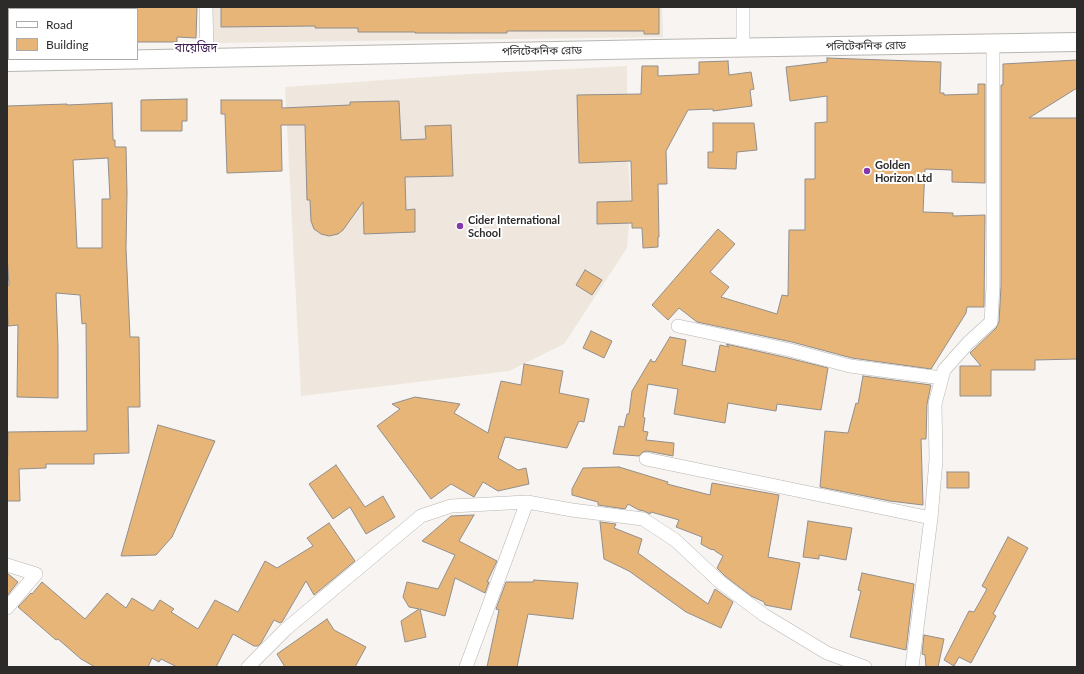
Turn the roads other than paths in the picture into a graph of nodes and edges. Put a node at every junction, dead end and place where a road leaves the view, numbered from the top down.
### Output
1 (206, 7) edge
2 (743, 7) edge
3 (1077, 42) edge
4 (992, 44) junction
5 (743, 47) junction
6 (207, 58) junction
7 (138, 59) edge
8 (107, 60) edge
9 (7, 62) edge
10 (678, 326) dead end
11 (942, 378) junction
12 (646, 459) dead end
13 (527, 502) junction
14 (931, 518) junction
15 (7, 565) edge
16 (7, 608) edge
17 (248, 667) edge
18 (466, 667) edge
19 (865, 667) edge
20 (912, 667) edge

1 - 6 street
2 - 5 street
3 - 4 main road, পলিটেকনিক রোড
4 - 5 main road, পলিটেকনিক রোড
4 - 11 street
5 - 6 main road, পলিটেকনিক রোড
6 - 7 main road, পলিটেকনিক রোড
8 - 9 main road, পলিটেকনিক রোড
10 - 11 street
11 - 14 street
12 - 14 street
13 - 17 street
13 - 18 street
13 - 19 street
14 - 20 street
15 - 16 street

